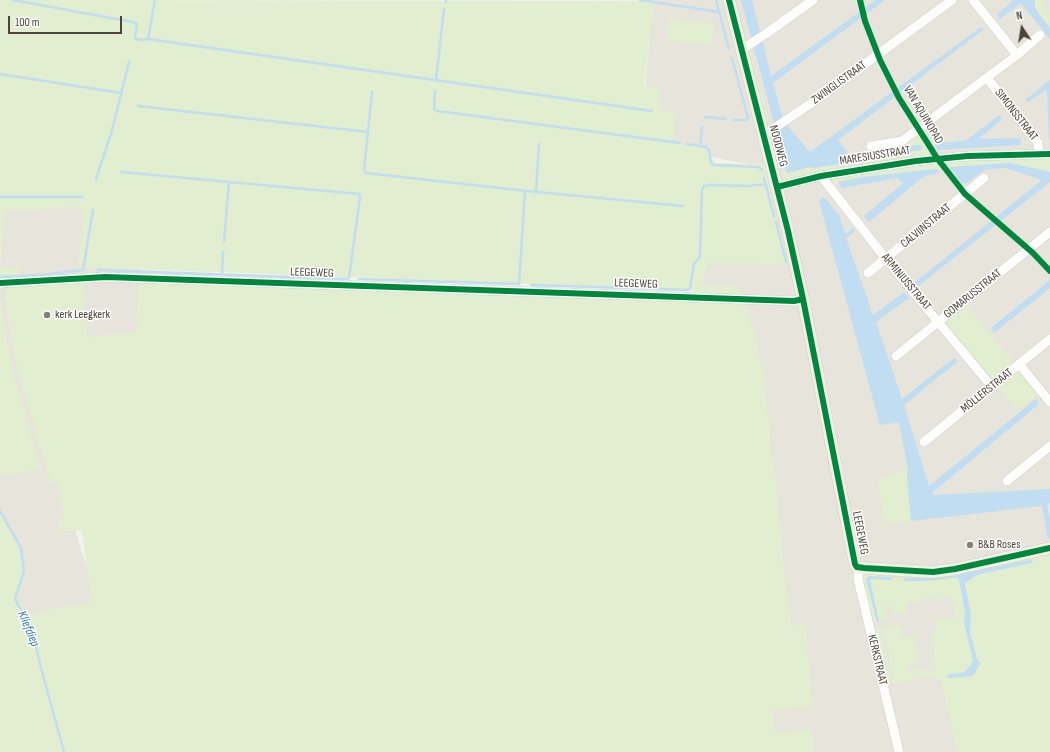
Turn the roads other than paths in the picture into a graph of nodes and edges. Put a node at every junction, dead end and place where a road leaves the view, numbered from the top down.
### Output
1 (729, 0) edge
2 (813, 0) edge
3 (952, 0) edge
4 (973, 0) edge
5 (1040, 36) dead end
6 (744, 48) junction
7 (1017, 55) junction
8 (987, 78) junction
9 (767, 133) junction
10 (871, 146) dead end
11 (1039, 154) junction
12 (1050, 154) edge
13 (821, 176) junction
14 (984, 178) dead end
15 (777, 187) junction
16 (1050, 232) edge
17 (886, 259) junction
18 (868, 273) dead end
19 (0, 283) edge
20 (803, 299) junction
21 (939, 322) junction
22 (1050, 339) edge
23 (896, 356) dead end
24 (1019, 364) junction
25 (992, 387) junction
26 (1050, 402) edge
27 (924, 442) dead end
28 (1050, 446) edge
29 (1008, 481) dead end
30 (1050, 548) edge
31 (860, 568) junction
32 (899, 752) edge

1 - 6 main road, NOODWEG
2 - 6 street
3 - 9 street, ZWINGLISTRAAT
4 - 7 street
5 - 7 street, SIMONSSTRAAT
6 - 9 main road, NOODWEG
7 - 8 street, SIMONSSTRAAT
8 - 10 street, SIMONSSTRAAT
8 - 11 street, SIMONSSTRAAT
9 - 15 main road, NOODWEG
11 - 12 street, MARESIUSSTRAAT
11 - 13 street, MARESIUSSTRAAT
13 - 15 street, MARESIUSSTRAAT
13 - 17 street, ARMINIUSSTRAAT
14 - 17 street, CALVIJNSTRAAT
15 - 20 main road, NOODWEG
16 - 21 street, GOMARUSSTRAAT
17 - 18 street, CALVIJNSTRAAT
17 - 21 street, ARMINIUSSTRAAT
19 - 20 street, LEEGEWEG
20 - 31 main road, LEEGEWEG
21 - 23 street, GOMARUSSTRAAT
21 - 25 street, ARMINIUSSTRAAT
22 - 24 street, MÖLLERSTRAAT
24 - 25 street, MÖLLERSTRAAT
24 - 26 street
25 - 27 street, MÖLLERSTRAAT
28 - 29 street
30 - 31 main road, LEEGEWEG
31 - 32 street, KERKSTRAAT

